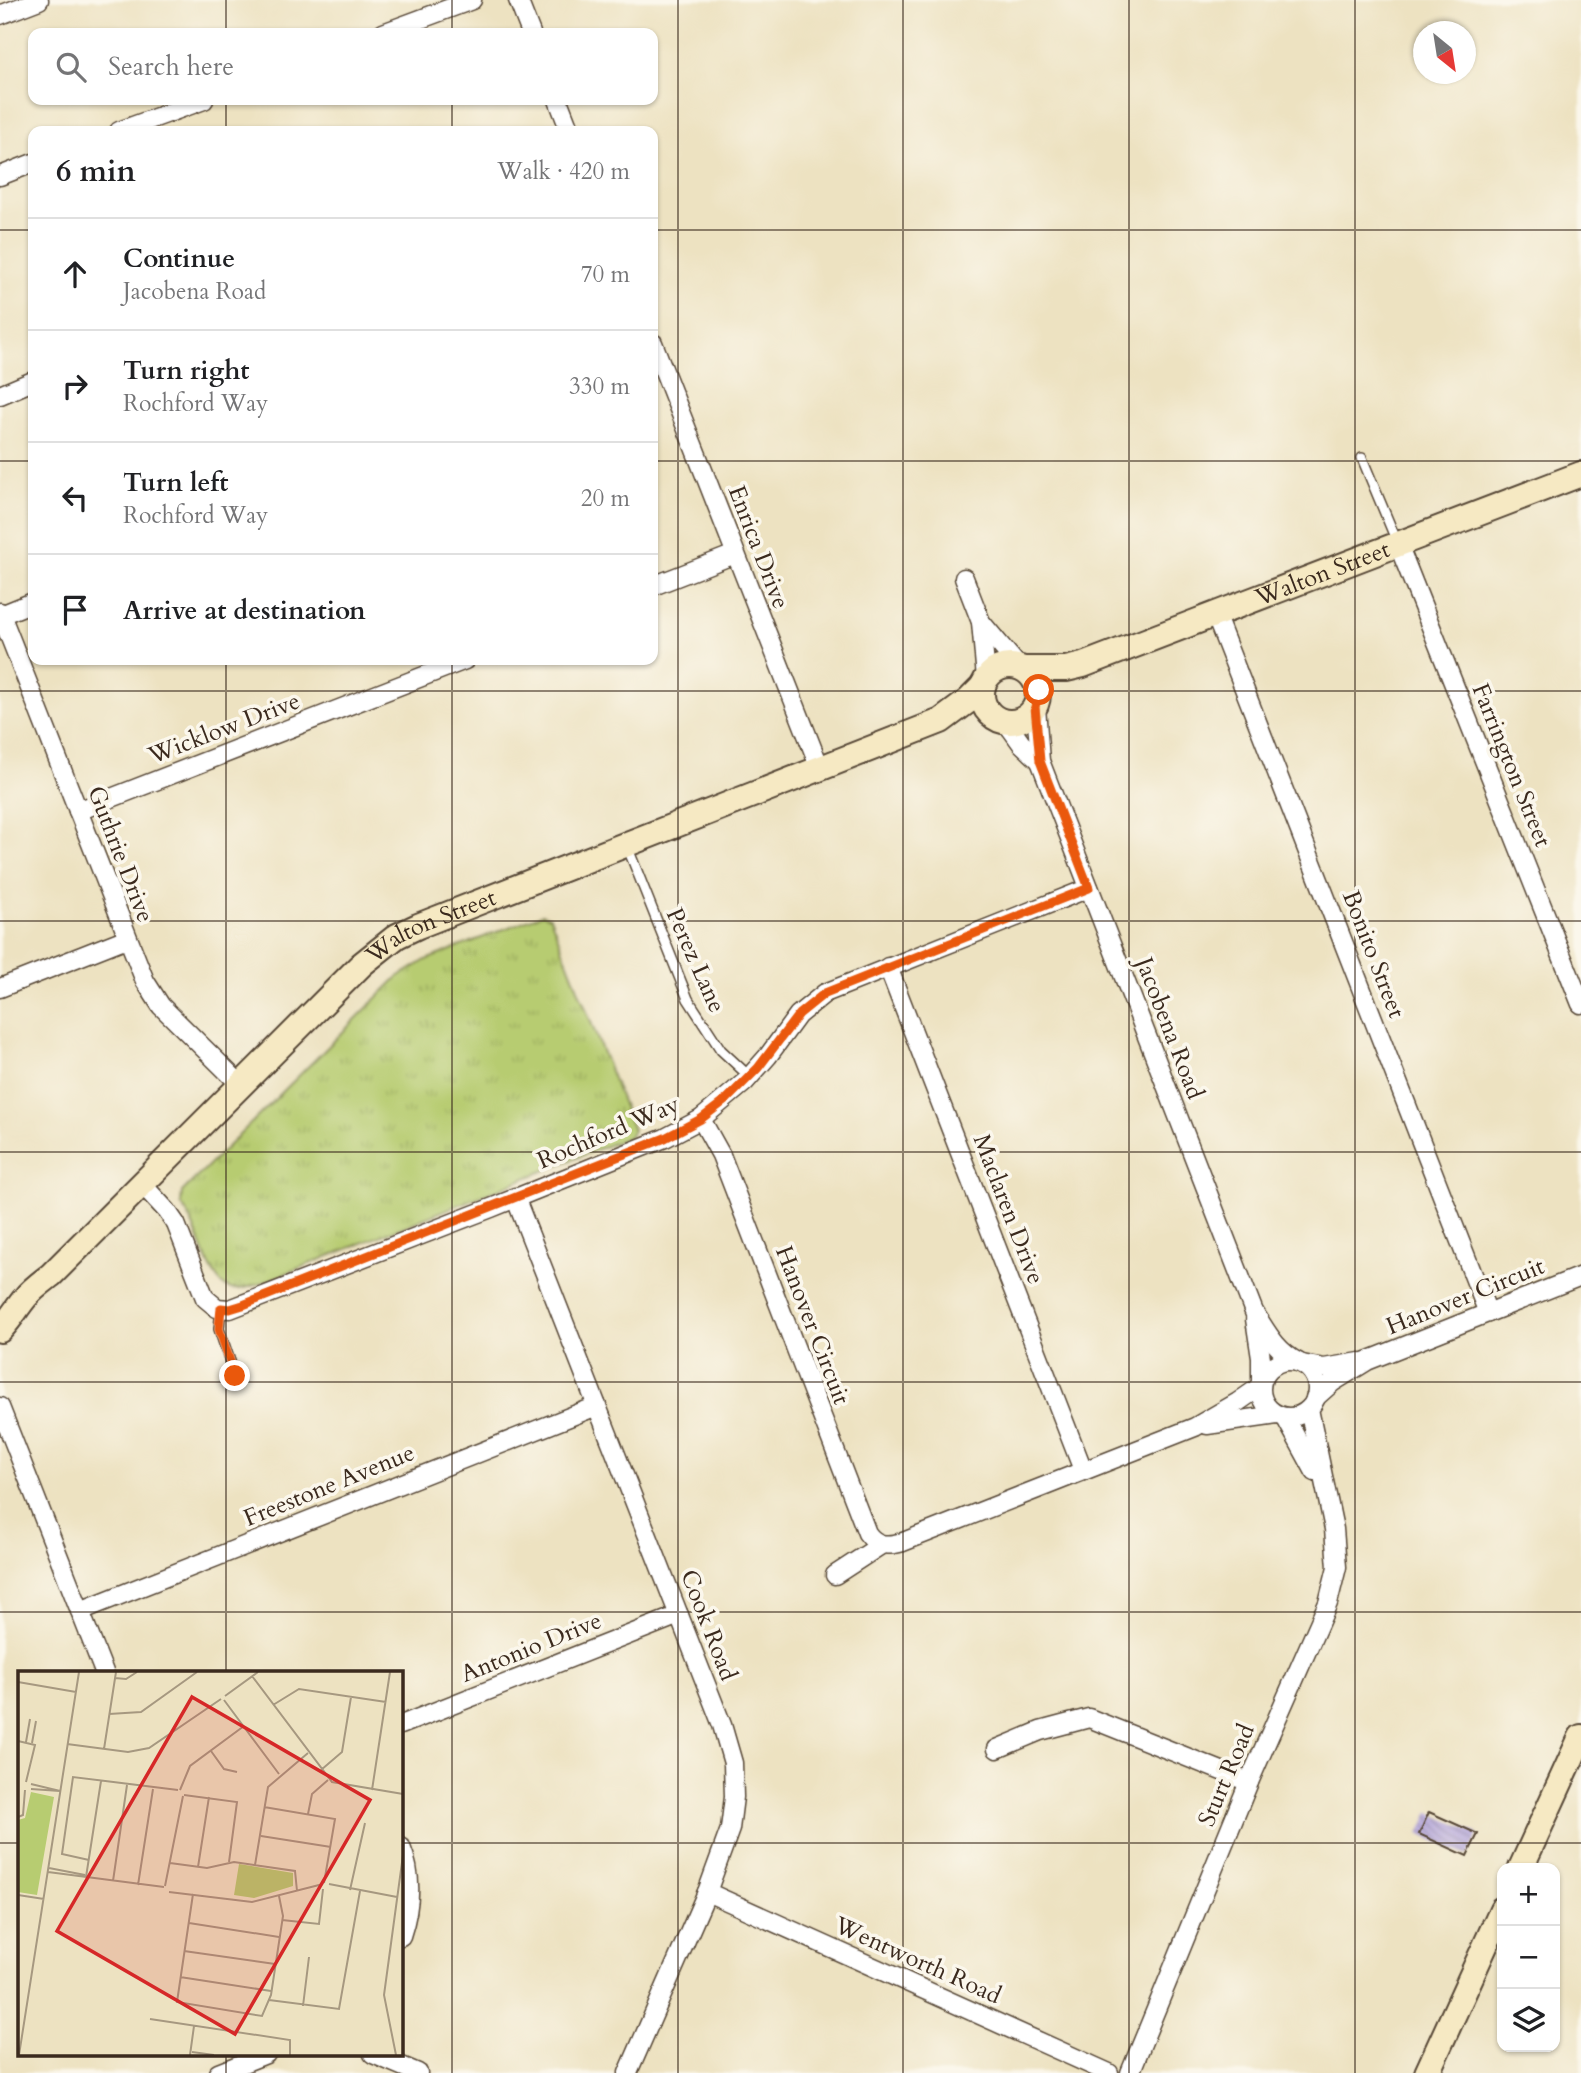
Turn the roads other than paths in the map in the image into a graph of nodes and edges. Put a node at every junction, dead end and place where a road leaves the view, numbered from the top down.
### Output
1 (39, 0) edge
2 (472, 0) edge
3 (518, 0) edge
4 (0, 15) edge
5 (396, 28) edge
6 (529, 28) edge
7 (190, 105) edge
8 (560, 105) edge
9 (133, 126) edge
10 (568, 126) edge
11 (28, 165) edge
12 (0, 176) edge
13 (658, 362) edge
14 (28, 383) edge
15 (0, 395) edge
16 (1362, 458) dead end
17 (1575, 478) edge
18 (1398, 544) junction
19 (735, 554) junction
20 (964, 578) dead end
21 (658, 584) edge
22 (28, 604) edge
23 (1, 614) edge
24 (1215, 614) junction
25 (981, 622) junction
26 (452, 665) edge
27 (1083, 665) junction
28 (1021, 668) junction
29 (985, 682) junction
30 (1037, 703) junction
31 (941, 721) junction
32 (1002, 721) junction
33 (1040, 761) junction
34 (820, 768) junction
35 (78, 811) junction
36 (626, 844) junction
37 (1089, 888) junction
38 (127, 938) junction
39 (888, 967) junction
40 (0, 988) edge
41 (1581, 1004) edge
42 (750, 1077) junction
43 (241, 1085) junction
44 (701, 1119) junction
45 (142, 1184) junction
46 (515, 1197) junction
47 (1581, 1276) edge
48 (28, 1294) junction
49 (0, 1301) edge
50 (221, 1308) junction
51 (1254, 1312) junction
52 (1488, 1312) junction
53 (0, 1330) edge
54 (1367, 1361) junction
55 (1300, 1363) junction
56 (235, 1376) dead end
57 (1261, 1384) junction
58 (1312, 1404) junction
59 (597, 1406) junction
60 (0, 1407) edge
61 (1281, 1416) junction
62 (1195, 1427) junction
63 (1083, 1470) junction
64 (1325, 1491) junction
65 (881, 1545) junction
66 (835, 1575) dead end
67 (80, 1611) junction
68 (679, 1615) junction
69 (104, 1671) edge
70 (402, 1725) edge
71 (1581, 1737) edge
72 (997, 1749) dead end
73 (1249, 1782) junction
74 (402, 1850) edge
75 (1523, 1863) edge
76 (707, 1892) junction
77 (1497, 1920) edge
78 (402, 1933) edge
79 (261, 2056) edge
80 (378, 2056) edge
81 (218, 2073) edge
82 (418, 2073) edge
83 (628, 2073) edge
84 (1109, 2073) edge
85 (1130, 2073) edge
86 (1427, 2073) edge

1 - 4 street
2 - 5 street
3 - 6 street
7 - 9 street
8 - 10 street
11 - 12 street
13 - 19 street, Enrica Drive
14 - 15 street
16 - 18 lane
17 - 18 street, Walton Street
18 - 24 street, Walton Street
18 - 41 street, Farrington Street
19 - 21 street
19 - 34 street, Enrica Drive
20 - 25 street
22 - 23 street
23 - 35 street, Guthrie Drive
24 - 27 street, Walton Street
24 - 52 street, Bonito Street
25 - 28 street
25 - 29 street
26 - 35 street, Wicklow Drive
27 - 28 street, Walton Street
27 - 30 street, Walton Street
28 - 29 street
28 - 30 street
29 - 31 street, Walton Street
29 - 32 street
30 - 32 street
30 - 33 street, Jacobena Road
31 - 32 street, Walton Street
31 - 34 street, Walton Street
32 - 33 street, Jacobena Road
33 - 37 street, Jacobena Road
34 - 36 street, Walton Street
35 - 38 street, Guthrie Drive
36 - 42 lane, Perez Lane
36 - 43 street, Walton Street
37 - 39 street, Rochford Way
37 - 51 street, Jacobena Road
38 - 40 street
38 - 43 street, Guthrie Drive
39 - 42 street, Rochford Way
39 - 63 street, Maclaren Drive
42 - 44 street, Rochford Way
43 - 45 street, Walton Street
44 - 46 street, Rochford Way
44 - 65 street, Hanover Circuit
45 - 48 street, Walton Street
45 - 50 street
46 - 50 street, Rochford Way
46 - 59 street, Cook Road
47 - 52 street, Hanover Circuit
48 - 49 street, Walton Street
48 - 53 street, Walton Street
50 - 56 lane
51 - 55 street, Jacobena Road
51 - 57 street, Jacobena Road
52 - 54 street, Hanover Circuit
54 - 55 street
54 - 58 street
55 - 57 street
55 - 58 street
57 - 61 street
57 - 62 street
58 - 61 street
58 - 64 street, Sturt Road
59 - 67 street, Freestone Avenue
59 - 68 street, Cook Road
60 - 67 street
61 - 62 street
61 - 64 street, Sturt Road
62 - 63 street
63 - 65 street
64 - 73 street, Sturt Road
65 - 66 street
67 - 69 street
68 - 70 street, Antonio Drive
68 - 76 street, Cook Road
71 - 75 street
72 - 73 street
73 - 85 street, Sturt Road
74 - 78 street
76 - 83 street, Cook Road
76 - 84 street, Wentworth Road
77 - 86 street
79 - 81 street
80 - 82 street

